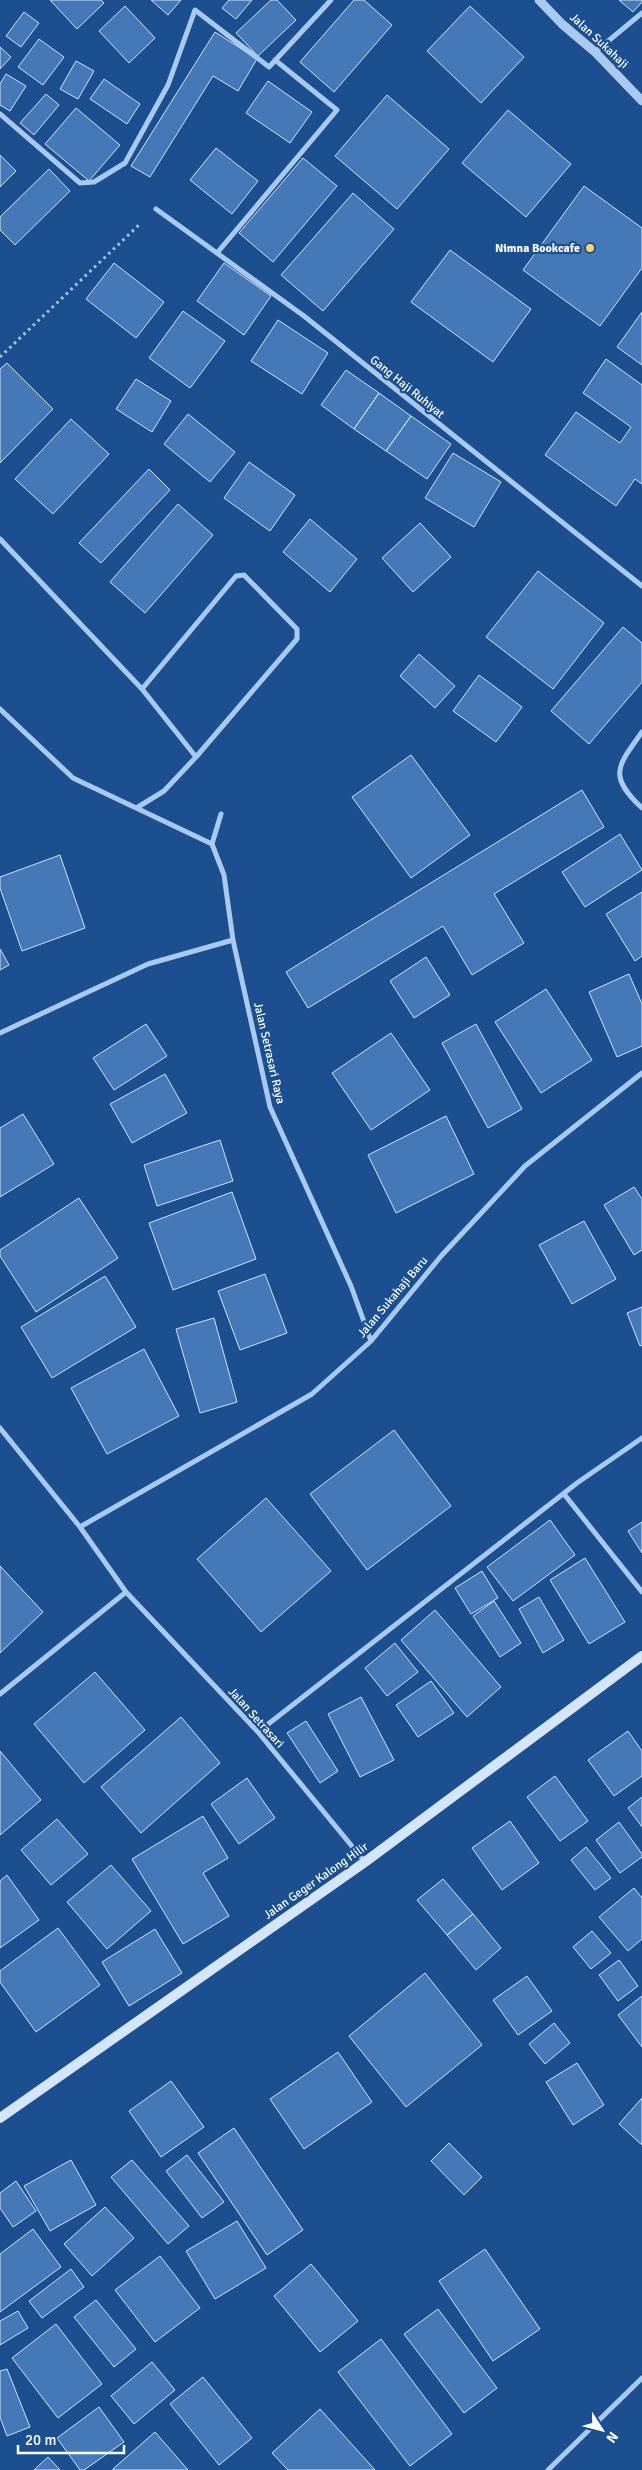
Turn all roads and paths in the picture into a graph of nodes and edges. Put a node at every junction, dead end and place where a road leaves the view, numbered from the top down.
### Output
1 (331, 0) edge
2 (539, 0) edge
3 (642, 13) edge
4 (595, 52) junction
5 (275, 60) junction
6 (642, 101) edge
7 (0, 114) edge
8 (156, 209) joint
9 (217, 253) junction
10 (0, 357) edge
11 (0, 539) edge
12 (642, 586) edge
13 (142, 689) junction
14 (0, 709) edge
15 (642, 732) edge
16 (196, 757) junction
17 (138, 807) junction
18 (642, 808) edge
19 (221, 814) dead end
20 (212, 844) junction
21 (234, 940) junction
22 (0, 1033) edge
23 (642, 1073) edge
24 (371, 1341) junction
25 (0, 1428) edge
26 (642, 1438) edge
27 (564, 1494) junction
28 (80, 1528) junction
29 (126, 1592) junction
30 (642, 1592) edge
31 (642, 1656) edge
32 (0, 1694) edge
33 (258, 1732) junction
34 (365, 1862) junction
35 (0, 2118) edge
36 (642, 2378) edge
37 (548, 2470) edge

1 - 5 street
2 - 4 street, Jalan Sukahaji
3 - 4 street
4 - 6 street, Jalan Sukahaji
5 - 7 street
5 - 9 street
8 - 9 street, Gang Haji Ruhiyat
8 - 10 path
9 - 12 street, Gang Haji Ruhiyat
11 - 13 street
13 - 16 street
13 - 16 street
14 - 17 street
15 - 18 street
16 - 17 street
17 - 20 street
19 - 20 street
20 - 21 street, Jalan Setrasari Raya
21 - 22 street
21 - 24 street, Jalan Setrasari Raya
23 - 24 street, Jalan Sukahaji Baru
24 - 28 street, Jalan Sukahaji Baru
25 - 28 street, Jalan Setrasari
26 - 27 street
27 - 30 street
27 - 33 street
28 - 29 street, Jalan Setrasari
29 - 32 street
29 - 33 street, Jalan Setrasari
31 - 34 main road, Jalan Geger Kalong Hilir
33 - 34 street, Jalan Setrasari
34 - 35 main road, Jalan Geger Kalong Hilir
36 - 37 street

